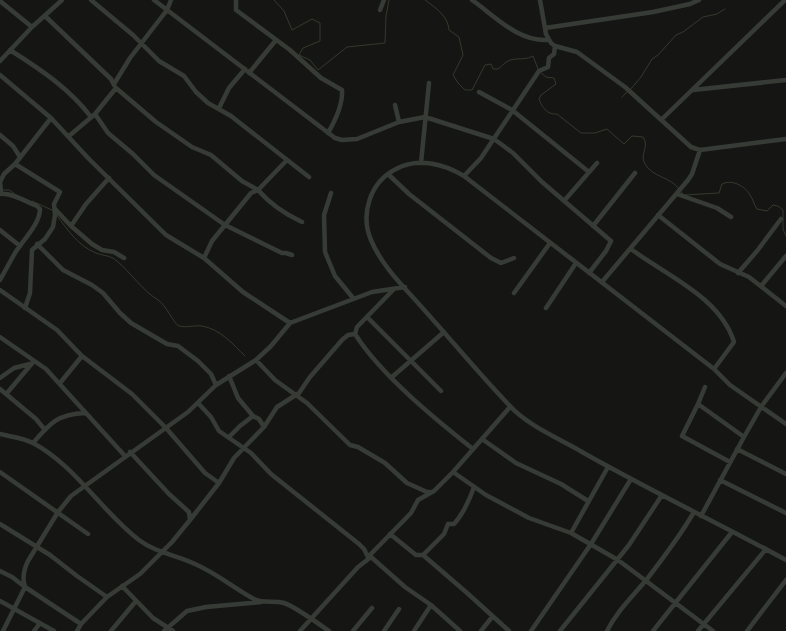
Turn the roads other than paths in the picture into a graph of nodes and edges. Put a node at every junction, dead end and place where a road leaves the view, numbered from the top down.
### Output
1 (62, 0) edge
2 (91, 0) edge
3 (154, 0) edge
4 (171, 0) edge
5 (236, 0) edge
6 (384, 0) edge
7 (474, 0) edge
8 (540, 0) edge
9 (699, 0) edge
10 (785, 0) edge
11 (0, 1) edge
12 (685, 2) edge
13 (167, 10) junction
14 (380, 10) dead end
15 (45, 16) junction
16 (32, 27) junction
17 (545, 28) junction
18 (276, 40) junction
19 (548, 40) junction
20 (142, 43) junction
21 (555, 46) junction
22 (10, 50) junction
23 (0, 61) edge
24 (245, 69) junction
25 (249, 73) junction
26 (0, 74) edge
27 (786, 80) edge
28 (428, 83) dead end
29 (115, 86) junction
30 (692, 90) junction
31 (479, 92) dead end
32 (395, 105) dead end
33 (219, 108) junction
34 (512, 110) junction
35 (93, 115) junction
36 (425, 117) junction
37 (51, 118) junction
38 (661, 120) junction
39 (399, 122) junction
40 (328, 133) junction
41 (0, 134) edge
42 (69, 136) junction
43 (494, 139) junction
44 (786, 139) edge
45 (700, 150) junction
46 (20, 158) junction
47 (287, 160) junction
48 (421, 163) junction
49 (15, 164) junction
50 (597, 164) dead end
51 (589, 172) junction
52 (635, 173) dead end
53 (388, 174) junction
54 (464, 176) junction
55 (309, 177) dead end
56 (109, 178) junction
57 (258, 190) junction
58 (331, 193) dead end
59 (677, 193) junction
60 (0, 194) edge
61 (564, 201) junction
62 (55, 209) junction
63 (658, 215) junction
64 (731, 217) dead end
65 (781, 218) dead end
66 (302, 222) dead end
67 (225, 225) junction
68 (71, 226) junction
69 (593, 226) junction
70 (0, 230) edge
71 (550, 243) junction
72 (37, 244) junction
73 (20, 246) junction
74 (631, 249) junction
75 (292, 255) dead end
76 (786, 256) edge
77 (124, 258) dead end
78 (204, 258) junction
79 (514, 258) dead end
80 (576, 263) junction
81 (589, 273) junction
82 (738, 273) junction
83 (1, 274) edge
84 (0, 280) edge
85 (602, 282) junction
86 (761, 286) junction
87 (405, 287) junction
88 (395, 288) junction
89 (0, 290) edge
90 (514, 293) dead end
91 (354, 298) junction
92 (786, 306) edge
93 (24, 308) junction
94 (546, 308) dead end
95 (367, 317) junction
96 (290, 323) junction
97 (444, 332) junction
98 (355, 334) junction
99 (0, 337) edge
100 (82, 356) junction
101 (256, 360) junction
102 (410, 361) junction
103 (32, 362) junction
104 (714, 369) junction
105 (786, 373) edge
106 (230, 376) junction
107 (392, 377) junction
108 (0, 378) edge
109 (60, 384) junction
110 (216, 385) junction
111 (705, 387) dead end
112 (0, 389) edge
113 (441, 391) dead end
114 (7, 393) junction
115 (296, 396) junction
116 (198, 403) junction
117 (698, 404) junction
118 (510, 407) junction
119 (761, 407) junction
120 (86, 413) junction
121 (253, 416) junction
122 (786, 424) edge
123 (264, 427) junction
124 (166, 428) junction
125 (45, 430) junction
126 (0, 434) edge
127 (229, 437) junction
128 (744, 437) junction
129 (482, 439) junction
130 (33, 443) junction
131 (244, 448) junction
132 (472, 449) junction
133 (737, 449) junction
134 (130, 452) junction
135 (125, 456) junction
136 (730, 462) junction
137 (608, 467) junction
138 (0, 472) edge
139 (453, 472) junction
140 (786, 474) edge
141 (630, 478) junction
142 (720, 480) junction
143 (219, 483) junction
144 (85, 486) junction
145 (474, 487) junction
146 (434, 491) junction
147 (662, 495) junction
148 (588, 501) junction
149 (58, 512) junction
150 (694, 512) junction
151 (786, 514) edge
152 (700, 516) junction
153 (190, 520) junction
154 (0, 524) edge
155 (732, 532) junction
156 (88, 534) dead end
157 (390, 534) junction
158 (571, 534) junction
159 (591, 544) junction
160 (37, 547) junction
161 (766, 549) junction
162 (160, 552) junction
163 (422, 555) junction
164 (368, 558) junction
165 (618, 560) junction
166 (786, 560) edge
167 (0, 571) edge
168 (646, 580) junction
169 (786, 580) edge
170 (122, 586) junction
171 (25, 587) junction
172 (107, 597) junction
173 (0, 601) edge
174 (136, 601) junction
175 (262, 602) junction
176 (674, 604) junction
177 (431, 605) junction
178 (15, 608) junction
179 (372, 608) dead end
180 (398, 609) dead end
181 (492, 617) junction
182 (311, 619) junction
183 (40, 623) junction
184 (81, 624) junction
185 (703, 624) junction
186 (166, 629) edge
187 (3, 631) edge
188 (34, 631) edge
189 (54, 631) edge
190 (76, 631) edge
191 (111, 631) edge
192 (173, 631) edge
193 (300, 631) edge
194 (329, 631) edge
195 (353, 631) edge
196 (384, 631) edge
197 (414, 631) edge
198 (460, 631) edge
199 (481, 631) edge
200 (508, 631) edge
201 (531, 631) edge
202 (560, 631) edge
203 (607, 631) edge
204 (652, 631) edge
205 (698, 631) edge
206 (712, 631) edge
207 (747, 631) edge

1 - 15 street
2 - 20 street
3 - 13 street
4 - 13 street
5 - 18 street
6 - 14 street
7 - 19 street
8 - 17 street
9 - 12 street
10 - 30 street
11 - 16 street
12 - 17 street
13 - 20 street
13 - 24 street
15 - 16 street
15 - 29 street
16 - 22 street
17 - 19 street
18 - 25 street
18 - 40 street
19 - 21 street
20 - 29 street
20 - 33 street
21 - 34 street
21 - 38 street
22 - 23 street
22 - 35 street
24 - 25 street
24 - 33 street
25 - 40 street
26 - 37 street
27 - 30 street
28 - 36 street
29 - 35 street
29 - 57 street
30 - 38 street
31 - 34 street
32 - 39 street
33 - 47 street
34 - 43 street
34 - 51 street
35 - 42 street
35 - 67 street
36 - 39 street
36 - 43 street
36 - 48 street
37 - 42 street
37 - 46 street
38 - 45 street
39 - 40 street
41 - 46 street
42 - 56 street
43 - 54 street
43 - 61 street
44 - 45 street
45 - 59 street
46 - 49 street
47 - 55 street
47 - 57 street
48 - 53 street
48 - 54 street
49 - 60 street
49 - 62 street
50 - 51 street
51 - 61 street
52 - 69 street
53 - 79 street
53 - 87 street
54 - 71 street
56 - 68 street
56 - 78 street
57 - 66 street
57 - 67 street
58 - 91 street
59 - 63 street
59 - 64 street
60 - 73 street
61 - 69 street
62 - 68 street
62 - 72 street
63 - 74 street
63 - 82 street
65 - 82 street
67 - 75 street
67 - 78 street
68 - 77 street
69 - 81 street
70 - 73 street
71 - 80 street
71 - 90 street
72 - 93 street
72 - 110 street
73 - 83 street
74 - 85 street
74 - 104 street
76 - 86 street
78 - 96 street
80 - 81 street
80 - 94 street
81 - 85 street
82 - 86 street
83 - 84 street
85 - 104 street
86 - 92 street
87 - 88 street
87 - 97 street
88 - 91 street
88 - 95 street
89 - 93 street
91 - 96 street
93 - 100 street
95 - 98 street
95 - 102 street
96 - 101 street
97 - 102 street
97 - 118 street
98 - 107 street
98 - 115 street
99 - 103 street
100 - 109 street
100 - 124 street
101 - 106 street
101 - 115 street
102 - 107 street
102 - 113 street
103 - 108 street
103 - 109 street
103 - 114 street
104 - 119 street
105 - 119 street
106 - 110 street
106 - 121 street
107 - 132 street
109 - 120 street
110 - 116 street
111 - 117 street
112 - 114 street
114 - 125 street
115 - 123 street
115 - 146 street
116 - 124 street
116 - 127 street
117 - 128 street
117 - 136 street
118 - 129 street
118 - 137 street
119 - 122 street
119 - 128 street
120 - 125 street
120 - 135 street
121 - 123 street
121 - 127 street
123 - 131 street
124 - 134 street
124 - 143 street
125 - 130 street
126 - 130 street
127 - 131 street
128 - 133 street
129 - 132 street
129 - 148 street
130 - 144 street
131 - 143 street
131 - 164 street
132 - 139 street
133 - 136 street
133 - 140 street
134 - 135 street
134 - 153 street
135 - 144 street
136 - 142 street
137 - 141 street
137 - 148 street
138 - 149 street
139 - 145 street
139 - 146 street
141 - 147 street
141 - 159 street
142 - 151 street
142 - 152 street
143 - 153 street
144 - 149 street
144 - 162 street
145 - 158 street
145 - 163 street
146 - 157 street
147 - 150 street
147 - 165 street
148 - 158 street
149 - 156 street
149 - 160 street
150 - 152 street
150 - 168 street
152 - 155 street
153 - 162 street
154 - 160 street
155 - 161 street
155 - 176 street
157 - 163 street
157 - 164 street
158 - 159 street
159 - 165 street
159 - 201 street
160 - 171 street
160 - 172 street
161 - 166 street
161 - 185 street
162 - 170 street
162 - 175 street
163 - 181 street
164 - 177 street
164 - 182 street
165 - 168 street
165 - 202 street
167 - 171 street
168 - 176 street
168 - 203 street
169 - 207 street
170 - 172 street
170 - 174 street
171 - 178 street
171 - 184 street
172 - 184 street
173 - 178 street
174 - 186 street
174 - 191 street
175 - 182 street
175 - 186 street
176 - 185 street
176 - 204 street
177 - 197 street
177 - 198 street
178 - 183 street
178 - 187 street
179 - 195 street
180 - 196 street
181 - 199 street
181 - 200 street
182 - 193 street
182 - 194 street
183 - 188 street
183 - 189 street
184 - 190 street
185 - 205 street
185 - 206 street
186 - 192 street

